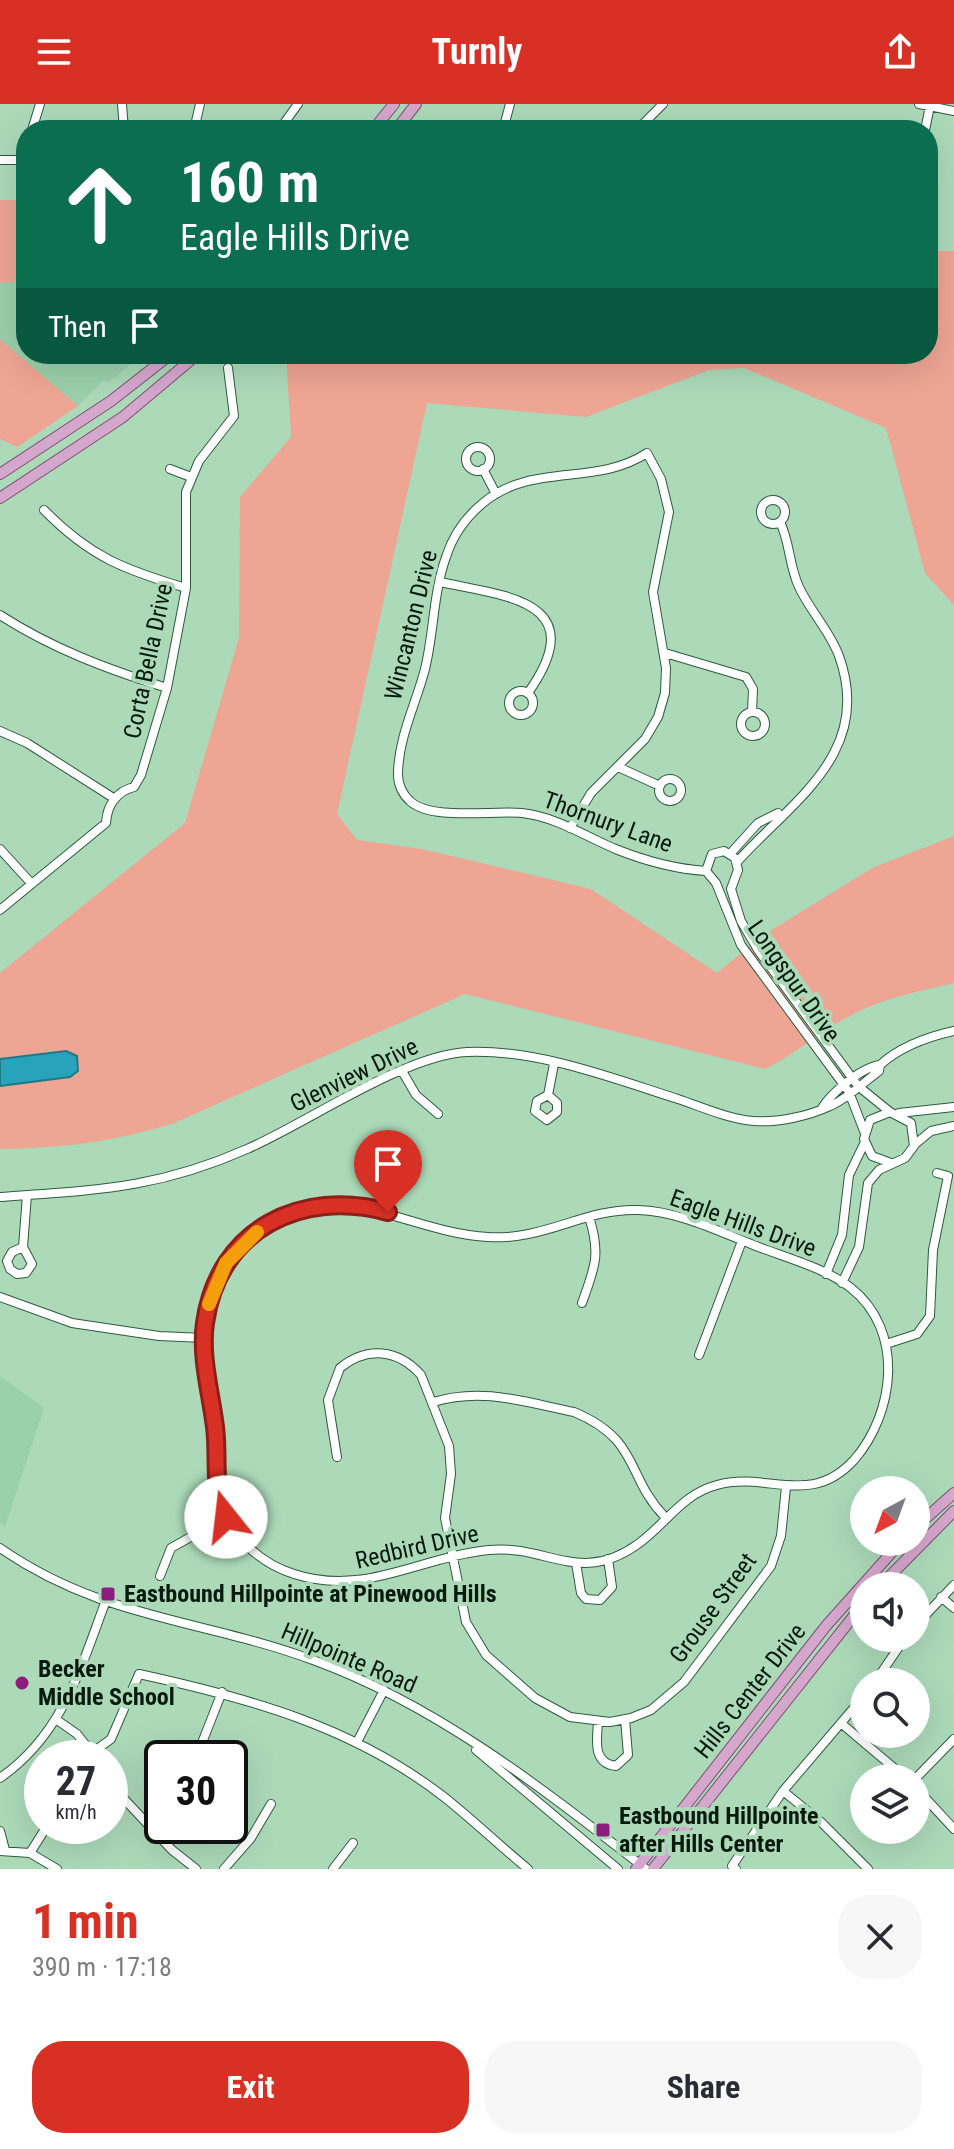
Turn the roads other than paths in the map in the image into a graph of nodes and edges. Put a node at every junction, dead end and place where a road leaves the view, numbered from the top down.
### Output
1 (394, 104) edge
2 (416, 104) edge
3 (663, 104) edge
4 (919, 104) edge
5 (930, 106) junction
6 (954, 111) edge
7 (381, 120) edge
8 (404, 120) edge
9 (647, 120) edge
10 (927, 120) edge
11 (159, 364) edge
12 (186, 364) edge
13 (228, 368) dead end
14 (149, 373) junction
15 (160, 387) junction
16 (170, 469) dead end
17 (483, 469) dead end
18 (0, 474) edge
19 (191, 477) junction
20 (496, 494) junction
21 (0, 498) edge
22 (44, 510) dead end
23 (780, 522) dead end
24 (440, 582) junction
25 (186, 588) junction
26 (0, 615) edge
27 (665, 653) junction
28 (167, 688) junction
29 (528, 693) dead end
30 (752, 712) dead end
31 (0, 731) edge
32 (618, 767) junction
33 (660, 786) dead end
34 (406, 797) joint
35 (115, 799) junction
36 (786, 809) junction
37 (570, 828) junction
38 (0, 849) edge
39 (730, 854) junction
40 (737, 862) junction
41 (706, 871) junction
42 (31, 883) junction
43 (0, 910) edge
44 (954, 1031) edge
45 (554, 1064) junction
46 (402, 1071) junction
47 (856, 1083) junction
48 (847, 1089) junction
49 (548, 1095) dead end
50 (954, 1107) edge
51 (893, 1112) junction
52 (438, 1114) dead end
53 (954, 1126) edge
54 (864, 1131) junction
55 (864, 1143) junction
56 (914, 1146) junction
57 (891, 1163) junction
58 (937, 1173) dead end
59 (27, 1195) junction
60 (0, 1197) edge
61 (589, 1217) junction
62 (742, 1241) junction
63 (23, 1247) dead end
64 (826, 1274) junction
65 (842, 1283) junction
66 (0, 1297) edge
67 (582, 1303) dead end
68 (204, 1338) junction
69 (886, 1344) junction
70 (699, 1355) dead end
71 (433, 1402) junction
72 (337, 1457) dead end
73 (786, 1487) junction
74 (954, 1493) edge
75 (954, 1511) edge
76 (930, 1514) edge
77 (226, 1517) junction
78 (665, 1517) junction
79 (0, 1548) edge
80 (889, 1556) edge
81 (451, 1557) junction
82 (608, 1559) junction
83 (576, 1563) junction
84 (894, 1572) edge
85 (160, 1576) dead end
86 (954, 1585) edge
87 (941, 1597) junction
88 (105, 1603) junction
89 (954, 1608) edge
90 (930, 1609) edge
91 (850, 1621) edge
92 (384, 1690) junction
93 (222, 1692) junction
94 (850, 1714) edge
95 (625, 1719) junction
96 (57, 1720) junction
97 (598, 1722) junction
98 (842, 1724) junction
99 (454, 1731) junction
100 (954, 1739) edge
101 (82, 1740) edge
102 (110, 1740) edge
103 (203, 1740) edge
104 (357, 1742) junction
105 (889, 1764) edge
106 (930, 1764) edge
107 (0, 1778) edge
108 (783, 1791) junction
109 (128, 1803) edge
110 (930, 1803) edge
111 (271, 1804) dead end
112 (144, 1820) edge
113 (954, 1829) edge
114 (0, 1831) edge
115 (353, 1843) dead end
116 (36, 1844) edge
117 (169, 1844) edge
118 (3, 1850) edge
119 (30, 1853) junction
120 (640, 1867) edge
121 (734, 1867) edge
122 (57, 1869) edge
123 (196, 1869) edge
124 (224, 1869) edge
125 (333, 1869) edge
126 (528, 1869) edge
127 (618, 1869) edge
128 (653, 1869) edge
129 (868, 1869) edge

1 - 7 main road
2 - 8 main road
3 - 9 street
4 - 5 street
5 - 6 street
5 - 10 street
11 - 14 main road
12 - 15 main road
13 - 19 street, Corta Bella Drive
14 - 15 main road
14 - 18 main road
15 - 21 main road
16 - 19 street
17 - 20 street
19 - 25 street, Corta Bella Drive
20 - 24 street, Wincanton Drive
20 - 27 street, Wincanton Drive
22 - 25 street
23 - 36 street
24 - 29 street
24 - 34 street, Wincanton Drive
25 - 28 street, Corta Bella Drive
26 - 28 street
27 - 30 street
27 - 32 street
28 - 35 street, Corta Bella Drive
31 - 35 street
32 - 33 street
32 - 37 street
34 - 37 street, Thornury Lane
35 - 42 street, Corta Bella Drive
36 - 39 street
36 - 40 street
37 - 41 street, Thornury Lane
38 - 42 street
39 - 40 street
39 - 41 street
40 - 47 street, Longspur Drive
41 - 48 street, Longspur Drive
42 - 43 street, Corta Bella Drive
44 - 47 street, Glenview Drive
45 - 46 street, Glenview Drive
45 - 48 street, Glenview Drive
45 - 49 street
46 - 52 street
46 - 59 street, Glenview Drive
47 - 48 street, Glenview Drive
47 - 51 street, Longspur Drive
48 - 54 street, Longspur Drive
50 - 51 street
51 - 54 street
51 - 56 street
53 - 56 street
54 - 55 street
55 - 57 street
55 - 64 street
56 - 57 street
57 - 65 street
58 - 69 street
59 - 60 street, Glenview Drive
59 - 63 street
61 - 62 street, Eagle Hills Drive
61 - 67 street
61 - 68 street, Eagle Hills Drive
62 - 64 street, Eagle Hills Drive
62 - 70 street
64 - 65 street, Eagle Hills Drive
65 - 69 street, Eagle Hills Drive
66 - 68 street
68 - 77 street, Redbird Drive
69 - 73 street, Redbird Drive
71 - 72 street, Grouse Street
71 - 78 street
71 - 81 street, Grouse Street
73 - 78 street, Redbird Drive
73 - 95 street, Grouse Street
74 - 76 main road
75 - 84 main road
77 - 81 street, Redbird Drive
77 - 85 street
78 - 82 street, Redbird Drive
79 - 88 street, Hillpointe Road
80 - 120 main road, Hills Center Drive
81 - 83 street, Redbird Drive
81 - 97 street, Grouse Street
82 - 83 street, Redbird Drive
82 - 83 street
86 - 87 street
87 - 89 street
87 - 90 street
88 - 92 street, Hillpointe Road
88 - 96 street
91 - 128 main road, Hills Center Drive
92 - 99 street, Hillpointe Road
92 - 104 street
93 - 102 street
93 - 103 street
93 - 104 street
94 - 98 street
95 - 97 street, Grouse Street
95 - 97 street
96 - 101 street
96 - 107 street
98 - 105 street
98 - 108 street
99 - 120 street, Hillpointe Road
99 - 127 street, Hillpointe Road
100 - 106 street
104 - 126 street
108 - 121 street
108 - 129 street
109 - 112 street
110 - 113 street
111 - 124 street
114 - 118 street
115 - 125 street
116 - 119 street
117 - 123 street
118 - 119 street
119 - 122 street

